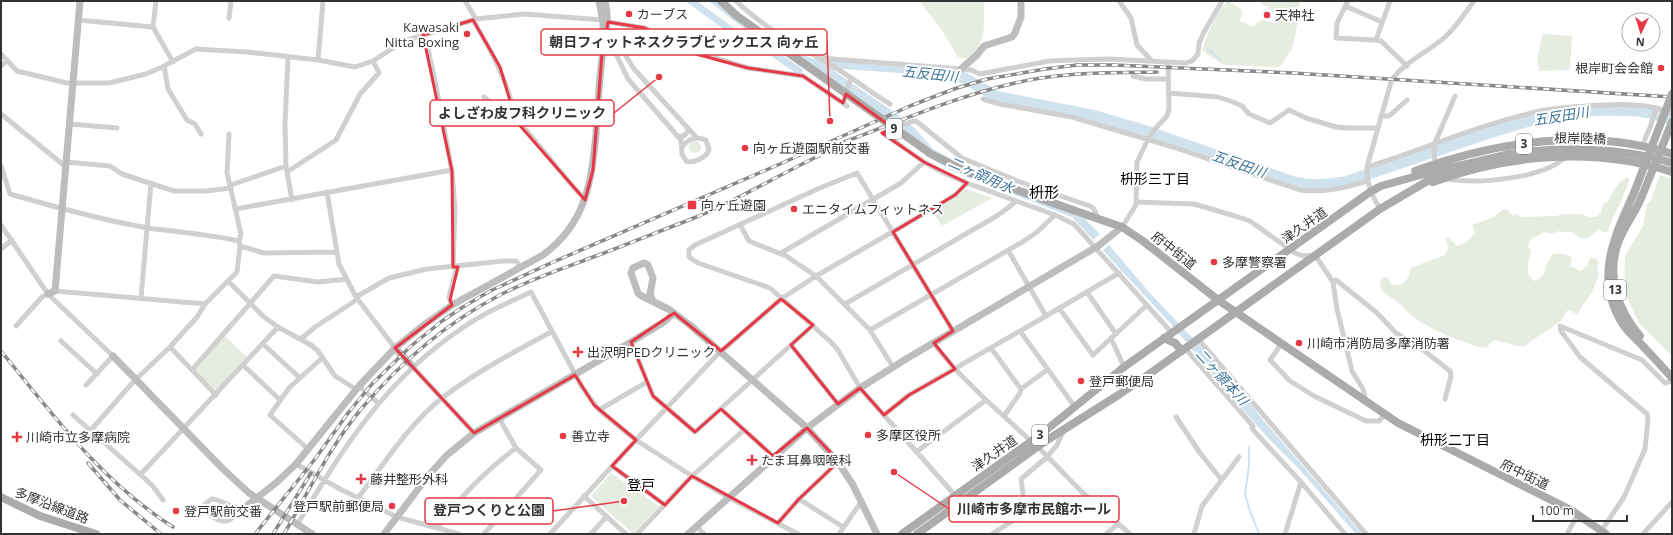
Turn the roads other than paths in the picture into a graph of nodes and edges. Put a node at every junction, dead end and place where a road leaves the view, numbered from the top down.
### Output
1 (80, 1) edge
2 (156, 1) edge
3 (231, 1) edge
4 (323, 1) edge
5 (464, 1) edge
6 (598, 1) edge
7 (605, 1) edge
8 (721, 1) edge
9 (736, 1) edge
10 (1021, 1) edge
11 (1119, 1) edge
12 (1222, 1) edge
13 (1390, 1) edge
14 (1474, 1) edge
15 (1346, 4) edge
16 (229, 18) dead end
17 (78, 20) junction
18 (474, 20) junction
19 (606, 21) junction
20 (1382, 22) junction
21 (153, 27) junction
22 (423, 35) junction
23 (1376, 40) junction
24 (604, 41) junction
25 (1, 54) edge
26 (288, 58) junction
27 (318, 60) junction
28 (823, 60) junction
29 (7, 61) junction
30 (374, 61) junction
31 (1152, 61) junction
32 (173, 62) junction
33 (1168, 63) junction
34 (1, 66) edge
35 (164, 66) junction
36 (1407, 66) junction
37 (961, 69) junction
38 (1133, 76) dead end
39 (1167, 79) junction
40 (851, 80) junction
41 (73, 83) junction
42 (1169, 93) junction
43 (1672, 94) edge
44 (1454, 96) dead end
45 (484, 97) dead end
46 (983, 99) dead end
47 (1407, 100) dead end
48 (890, 104) dead end
49 (1655, 109) junction
50 (1672, 113) edge
51 (1, 114) edge
52 (1381, 116) junction
53 (516, 121) junction
54 (1672, 122) edge
55 (70, 124) junction
56 (117, 128) dead end
57 (687, 128) junction
58 (1378, 128) junction
59 (201, 134) dead end
60 (229, 134) dead end
61 (678, 136) junction
62 (696, 137) junction
63 (1149, 138) junction
64 (1562, 141) junction
65 (1578, 141) junction
66 (1434, 146) junction
67 (1642, 146) junction
68 (682, 147) junction
69 (1510, 154) joint
70 (1672, 154) edge
71 (1564, 157) junction
72 (1578, 157) junction
73 (1649, 157) junction
74 (1658, 159) junction
75 (924, 162) junction
76 (1672, 163) edge
77 (1435, 164) junction
78 (66, 165) junction
79 (1, 166) edge
80 (286, 166) junction
81 (1367, 168) junction
82 (1450, 168) junction
83 (452, 170) junction
84 (287, 172) junction
85 (1672, 172) edge
86 (1442, 178) junction
87 (1367, 179) junction
88 (151, 183) junction
89 (967, 183) junction
90 (1381, 186) junction
91 (231, 187) junction
92 (1411, 191) junction
93 (327, 192) junction
94 (1370, 192) junction
95 (586, 199) junction
96 (873, 199) junction
97 (292, 200) junction
98 (1016, 201) junction
99 (1136, 202) junction
100 (236, 209) junction
101 (1380, 209) junction
102 (62, 210) junction
103 (1055, 215) junction
104 (1094, 218) junction
105 (1, 225) edge
106 (740, 225) junction
107 (1122, 227) junction
108 (147, 228) junction
109 (893, 232) junction
110 (12, 240) junction
111 (240, 244) junction
112 (1097, 247) junction
113 (1, 249) edge
114 (1008, 250) junction
115 (1289, 250) junction
116 (337, 252) junction
117 (780, 253) junction
118 (1315, 255) junction
119 (913, 264) junction
120 (455, 267) junction
121 (521, 268) junction
122 (1119, 273) junction
123 (816, 276) junction
124 (347, 279) junction
125 (228, 281) junction
126 (1333, 282) junction
127 (1029, 287) junction
128 (52, 292) junction
129 (1087, 292) junction
130 (931, 295) junction
131 (141, 298) junction
132 (357, 298) junction
133 (781, 299) junction
134 (1218, 300) junction
135 (653, 302) junction
136 (250, 303) junction
137 (205, 304) junction
138 (845, 304) junction
139 (452, 305) junction
140 (1147, 305) junction
141 (1059, 308) junction
142 (1235, 312) junction
143 (674, 313) junction
144 (1046, 316) junction
145 (813, 325) junction
146 (16, 326) dead end
147 (278, 327) junction
148 (870, 330) junction
149 (953, 331) junction
150 (1020, 331) junction
151 (551, 332) junction
152 (1173, 332) junction
153 (1114, 336) junction
154 (1164, 338) junction
155 (300, 339) junction
156 (1197, 340) junction
157 (61, 341) dead end
158 (631, 342) junction
159 (934, 343) junction
160 (263, 344) junction
161 (1281, 344) junction
162 (791, 345) junction
163 (170, 347) junction
164 (395, 348) junction
165 (991, 348) junction
166 (1185, 348) junction
167 (721, 351) junction
168 (113, 356) junction
169 (322, 358) junction
170 (243, 365) junction
171 (413, 367) junction
172 (893, 367) junction
173 (1124, 367) junction
174 (955, 369) junction
175 (192, 370) junction
176 (1047, 370) junction
177 (1672, 370) edge
178 (97, 374) junction
179 (575, 374) junction
180 (300, 378) junction
181 (1672, 378) edge
182 (753, 379) junction
183 (135, 380) junction
184 (1672, 381) edge
185 (648, 382) junction
186 (86, 385) dead end
187 (358, 388) junction
188 (860, 388) junction
189 (1021, 389) junction
190 (216, 395) junction
191 (442, 398) junction
192 (280, 400) junction
193 (986, 400) junction
194 (1445, 400) dead end
195 (1366, 401) junction
196 (378, 403) junction
197 (838, 404) junction
198 (1075, 406) junction
199 (667, 407) junction
200 (721, 409) junction
201 (599, 410) junction
202 (1385, 414) junction
203 (73, 415) dead end
204 (884, 415) junction
205 (1004, 416) junction
206 (1176, 416) dead end
207 (499, 418) junction
208 (807, 428) junction
209 (1065, 428) junction
210 (184, 429) junction
211 (90, 430) junction
212 (744, 430) junction
213 (474, 433) junction
214 (636, 440) junction
215 (1034, 444) junction
216 (516, 448) junction
217 (308, 449) junction
218 (916, 452) junction
219 (773, 456) junction
220 (1047, 457) junction
221 (1239, 457) dead end
222 (838, 462) junction
223 (296, 464) junction
224 (612, 466) junction
225 (140, 475) junction
226 (692, 476) junction
227 (1221, 479) junction
228 (323, 480) junction
229 (1301, 482) junction
230 (955, 495) junction
231 (584, 496) junction
232 (1, 497) edge
233 (728, 497) junction
234 (256, 498) junction
235 (358, 498) junction
236 (799, 499) junction
237 (163, 500) dead end
238 (861, 502) junction
239 (961, 502) junction
240 (1672, 502) edge
241 (664, 505) junction
242 (244, 508) junction
243 (1578, 514) junction
244 (607, 516) junction
245 (397, 518) junction
246 (778, 523) junction
247 (1118, 524) junction
248 (297, 525) junction
249 (696, 526) junction
250 (843, 527) junction
251 (437, 528) junction
252 (1604, 532) edge
253 (96, 534) edge
254 (312, 534) edge
255 (384, 534) edge
256 (459, 534) edge
257 (484, 534) edge
258 (550, 534) edge
259 (591, 534) edge
260 (626, 534) edge
261 (637, 534) edge
262 (688, 534) edge
263 (704, 534) edge
264 (798, 534) edge
265 (839, 534) edge
266 (877, 534) edge
267 (902, 534) edge
268 (916, 534) edge
269 (992, 534) edge
270 (1106, 534) edge
271 (1130, 534) edge
272 (1194, 534) edge
273 (1285, 534) edge
274 (1345, 534) edge
275 (1366, 534) edge
276 (1566, 534) edge
277 (1643, 534) edge

1 - 17 street
2 - 21 street
3 - 16 street
4 - 27 street
5 - 18 street
6 - 19 street
7 - 19 street
8 - 104 main road, 府中街道 / 9, bridge
9 - 28 street
10 - 37 street
11 - 31 street
12 - 33 street
13 - 20 street
14 - 36 street
15 - 20 street
15 - 23 street
17 - 21 street
17 - 41 street
18 - 19 street
18 - 22 street
18 - 53 street
19 - 24 street
19 - 40 street
20 - 23 street
21 - 32 street
22 - 30 street
22 - 83 street
23 - 36 street
24 - 57 street
24 - 61 street
24 - 95 street
25 - 29 street
26 - 27 street
26 - 32 street
26 - 80 street
27 - 30 street
28 - 37 street
28 - 40 street
29 - 34 street
29 - 41 street
30 - 84 street
31 - 33 street
31 - 37 street
32 - 35 street
33 - 39 street
35 - 41 street
35 - 59 street
36 - 52 street
38 - 39 street
39 - 42 street
40 - 48 street
41 - 55 street
42 - 58 street
42 - 63 street
43 - 73 main road, 13, bridge
44 - 66 street
45 - 53 street
46 - 63 street
47 - 52 street
49 - 50 street
49 - 66 street
49 - 67 street
51 - 78 street
52 - 58 street
53 - 95 street
54 - 74 main road, 13, bridge
55 - 56 street
55 - 78 street
57 - 61 street
57 - 62 street
58 - 81 street
60 - 91 street
61 - 68 street
62 - 68 street
62 - 68 street
63 - 87 street
63 - 99 street
64 - 65 main road, 3
64 - 71 main road
64 - 77 main road, 3
65 - 67 main road, 3
65 - 72 main road
66 - 77 street
66 - 81 street
67 - 70 main road, 3
69 - 73 main road, 根岸陸橋 / 3, bridge
69 - 82 main road, 津久井道 / 3
71 - 72 main road, 3
71 - 86 main road, 3
71 - 86 street
72 - 85 main road, 3
73 - 74 main road, 根岸陸橋 / 3, bridge
73 - 181 main road, 13, bridge
74 - 76 main road, 根岸陸橋 / 3
74 - 177 main road, 13, bridge
75 - 89 street
75 - 96 street
75 - 104 street
77 - 90 main road, 3
78 - 88 street
78 - 102 street
79 - 102 street
80 - 84 street
80 - 91 street
81 - 87 street
82 - 90 main road, 津久井道 / 3
82 - 92 main road, 津久井道 / 3
83 - 93 street
83 - 120 street
84 - 97 street
86 - 92 main road, 3
87 - 94 street
88 - 91 street
88 - 108 street
89 - 98 street
89 - 109 street
90 - 94 main road, 津久井道 / 3
91 - 100 street
92 - 101 main road, 津久井道 / 3
93 - 97 street
93 - 116 street
94 - 101 street
94 - 115 main road, 津久井道 / 3
95 - 121 street
96 - 106 street
96 - 109 street
96 - 117 street
97 - 100 street
98 - 103 street
98 - 119 street
99 - 107 street
99 - 115 street
100 - 111 street
101 - 118 main road, 津久井道 / 3
102 - 108 street
102 - 128 street
103 - 112 street
103 - 114 street
104 - 107 main road, 府中街道 / 9
105 - 110 street
106 - 117 street
106 - 133 street
107 - 112 street
107 - 134 main road, 府中街道 / 9
108 - 111 street
108 - 131 street
109 - 119 street
109 - 123 street
110 - 113 street
110 - 128 street
111 - 116 street
111 - 125 street
112 - 122 street
112 - 127 street
114 - 127 street
114 - 130 street
115 - 118 street
115 - 134 main road, 津久井道 / 3
116 - 124 street
117 - 123 street
118 - 126 street
118 - 142 main road, 津久井道 / 3
119 - 130 street
119 - 138 street
120 - 121 street
120 - 132 street
120 - 139 street
121 - 139 street
122 - 129 street
122 - 140 street
123 - 133 street
123 - 138 street
124 - 132 street
124 - 136 street
125 - 136 street
125 - 137 street
126 - 194 street
126 - 195 street
127 - 144 street
127 - 149 street
128 - 131 street
128 - 146 street
128 - 168 street
129 - 141 street
129 - 153 street
130 - 148 street
130 - 149 street
131 - 137 street
132 - 155 street
132 - 164 street
133 - 145 street
133 - 167 street
134 - 142 main road, 府中街道 / 9
134 - 152 main road, 津久井道 / 3
135 - 135 street
135 - 143 street
136 - 147 street
136 - 175 street
137 - 163 street
138 - 148 street
139 - 164 street
140 - 152 street
140 - 153 street
141 - 144 street
141 - 153 street
142 - 156 main road, 津久井道 / 3
142 - 161 main road, 府中街道 / 9
143 - 158 street
143 - 167 street
144 - 150 street
145 - 162 street
145 - 188 street
147 - 155 street
147 - 160 street
148 - 172 street
149 - 159 street
150 - 165 street
150 - 176 street
151 - 171 street
151 - 179 street
151 - 191 street
152 - 154 main road, 津久井道 / 3
153 - 173 street
154 - 166 main road
154 - 173 main road, 津久井道 / 3
155 - 169 street
156 - 166 main road, 3
156 - 275 street
157 - 178 street
158 - 179 street
158 - 185 street
159 - 172 street
159 - 174 street
160 - 170 street
160 - 180 street
161 - 195 main road, 府中街道 / 9
161 - 202 street
162 - 182 street
162 - 197 street
163 - 175 street
163 - 183 street
164 - 171 street
164 - 187 street
165 - 174 street
165 - 189 street
166 - 209 main road, 津久井道 / 3
166 - 229 street
167 - 182 street
167 - 199 street
168 - 178 street
168 - 183 street
169 - 180 street
169 - 187 street
170 - 190 street
170 - 192 street
171 - 191 street
171 - 196 street
172 - 188 street
173 - 198 main road, 津久井道 / 3
174 - 193 street
174 - 204 street
175 - 190 street
176 - 189 street
176 - 198 street
178 - 186 street
179 - 201 street
179 - 207 street
180 - 192 street
182 - 200 street
182 - 208 street
183 - 210 street
183 - 211 street
184 - 252 street
185 - 199 street
185 - 201 street
187 - 196 street
187 - 217 street
188 - 197 street
188 - 204 street
189 - 205 street
190 - 210 street
191 - 213 street
191 - 235 street
192 - 217 street
193 - 205 street
193 - 218 street
195 - 202 main road, 府中街道 / 9
196 - 228 street
197 - 208 street
198 - 215 main road, 津久井道 / 3
199 - 200 street
199 - 214 street
200 - 212 street
201 - 214 street
202 - 243 main road, 府中街道 / 9
203 - 211 street
204 - 218 street
205 - 215 street
206 - 227 street
207 - 213 street
207 - 216 street
208 - 219 street
208 - 222 street
209 - 215 main road, 津久井道 / 3
209 - 220 street
210 - 225 street
210 - 234 street
211 - 225 street
212 - 219 street
212 - 226 street
213 - 245 street
214 - 224 street
214 - 226 street
215 - 220 street
215 - 230 main road, 津久井道 / 3
215 - 239 main road, 津久井道 / 3
216 - 251 street
216 - 257 street
217 - 223 street
218 - 230 street
219 - 233 street
220 - 247 street
220 - 269 street
221 - 227 street
222 - 236 street
222 - 238 street
223 - 228 street
223 - 234 street
224 - 231 street
224 - 241 street
225 - 237 street
226 - 233 street
226 - 241 street
227 - 272 street
228 - 235 street
228 - 248 street
229 - 273 street
229 - 274 street
230 - 239 street
230 - 267 main road, 津久井道 / 3
231 - 244 street
231 - 258 street
232 - 253 main road, 多摩沿線道路
233 - 246 street
233 - 249 street
234 - 242 street
234 - 248 street
235 - 245 street
236 - 246 street
236 - 250 street
238 - 250 street
238 - 266 street
239 - 268 main road, 津久井道 / 3
240 - 277 street
241 - 261 street
242 - 242 street
243 - 252 main road, 府中街道 / 9
243 - 276 street
244 - 259 street
244 - 260 street
245 - 251 street
245 - 255 street
246 - 264 street
247 - 270 street
247 - 271 street
248 - 254 street
249 - 262 street
249 - 263 street
250 - 265 street
251 - 256 street

